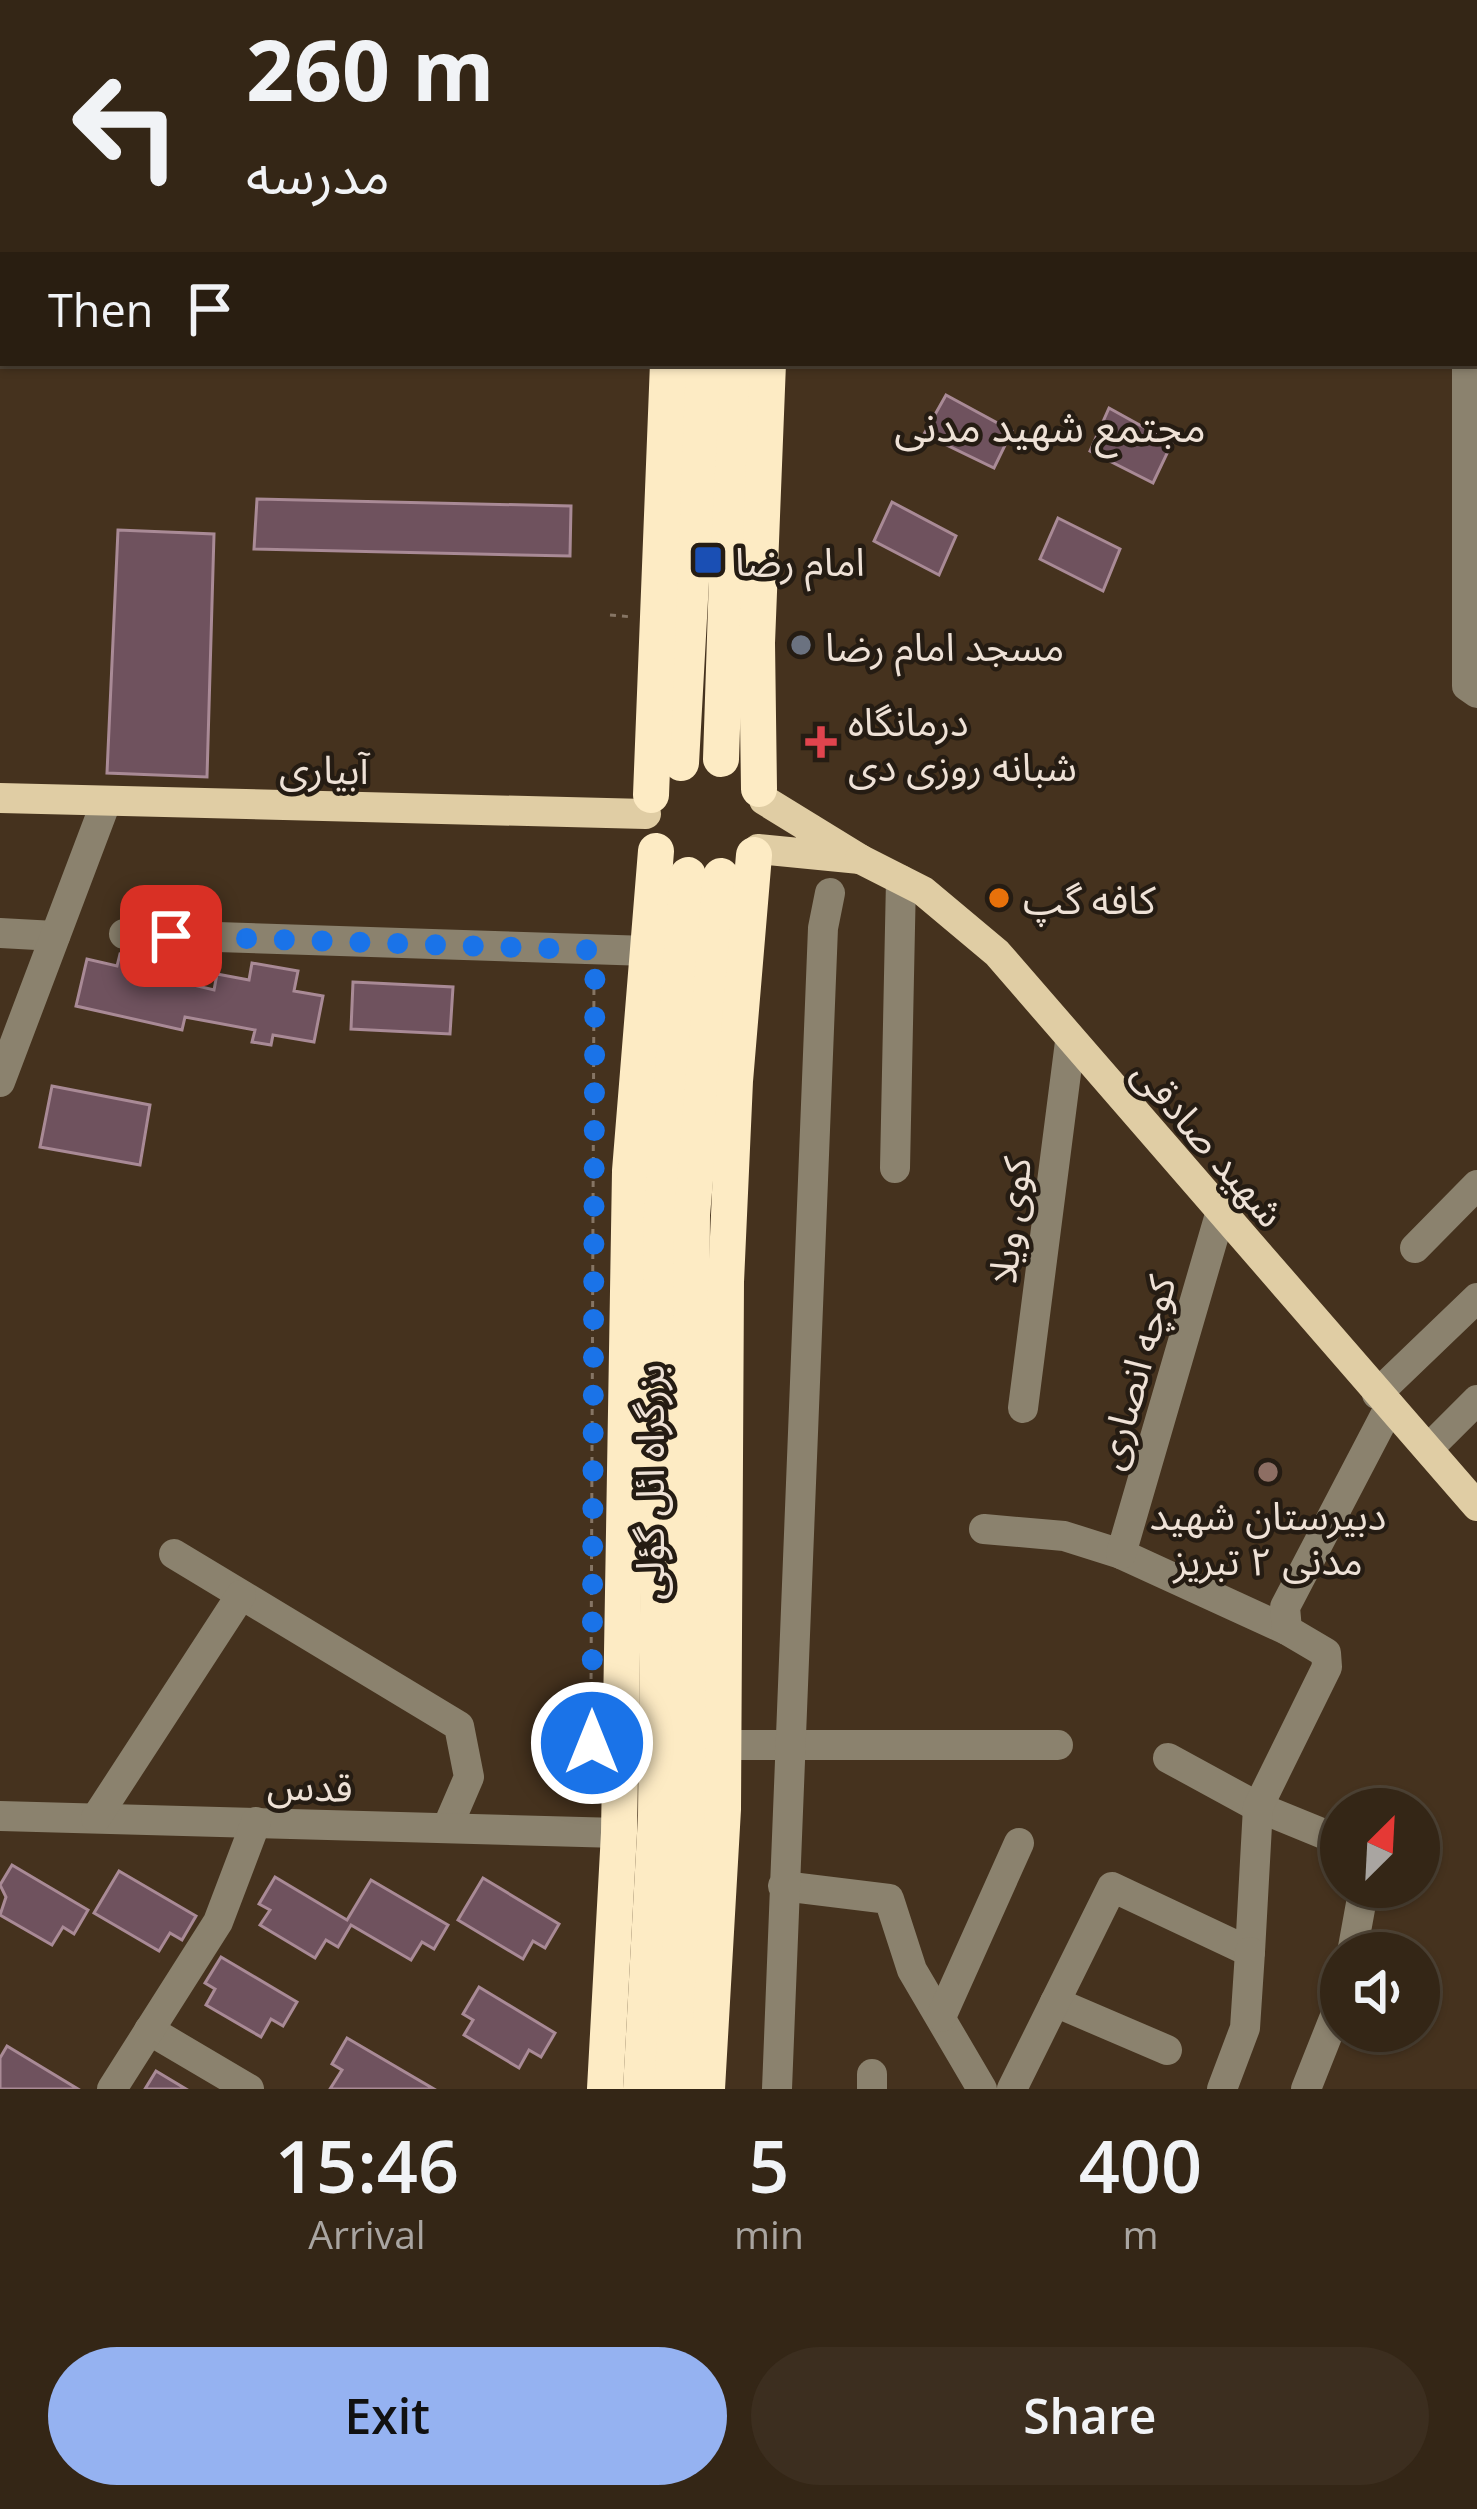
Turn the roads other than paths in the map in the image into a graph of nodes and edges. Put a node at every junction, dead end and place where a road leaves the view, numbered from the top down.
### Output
1 (667, 366) edge
2 (703, 366) edge
3 (734, 366) edge
4 (768, 366) edge
5 (1467, 366) edge
6 (1477, 693) edge
7 (721, 760) junction
8 (681, 764) junction
9 (762, 795) junction
10 (0, 798) edge
11 (106, 802) junction
12 (649, 804) junction
13 (656, 851) junction
14 (756, 852) junction
15 (860, 859) junction
16 (705, 876) junction
17 (902, 880) junction
18 (830, 893) dead end
19 (0, 933) edge
20 (124, 934) dead end
21 (55, 936) junction
22 (648, 951) junction
23 (1070, 1042) junction
24 (0, 1082) edge
25 (895, 1168) dead end
26 (1477, 1185) edge
27 (1221, 1211) junction
28 (1415, 1248) dead end
29 (1477, 1298) edge
30 (1384, 1400) junction
31 (1477, 1400) edge
32 (1023, 1408) dead end
33 (1428, 1449) junction
34 (1477, 1506) edge
35 (984, 1529) dead end
36 (173, 1554) dead end
37 (1121, 1554) junction
38 (241, 1595) junction
39 (1287, 1630) junction
40 (793, 1744) junction
41 (723, 1745) junction
42 (1058, 1745) dead end
43 (1168, 1758) dead end
44 (1258, 1807) junction
45 (0, 1816) edge
46 (96, 1818) junction
47 (256, 1822) junction
48 (447, 1828) junction
49 (1320, 1832) edge
50 (619, 1834) junction
51 (1019, 1843) dead end
52 (783, 1886) junction
53 (1250, 1952) junction
54 (1055, 2002) junction
55 (940, 2017) junction
56 (149, 2030) junction
57 (1167, 2050) dead end
58 (1321, 2052) edge
59 (112, 2089) edge
60 (250, 2089) edge
61 (605, 2089) edge
62 (641, 2089) edge
63 (672, 2089) edge
64 (707, 2089) edge
65 (777, 2089) edge
66 (982, 2089) edge
67 (1012, 2089) edge
68 (1222, 2089) edge
69 (1306, 2089) edge

1 - 12 highway
2 - 8 highway
3 - 7 highway
4 - 9 highway
5 - 6 street
7 - 8 highway
7 - 9 highway
8 - 12 highway
9 - 14 highway
9 - 15 main road, شهید صادقی
10 - 11 main road, آبیاری
11 - 12 main road, آبیاری
11 - 21 street
12 - 13 highway
13 - 16 highway
13 - 22 highway
14 - 15 main road, شهید صادقی
14 - 16 highway
14 - 41 highway
15 - 17 main road, شهید صادقی
16 - 62 highway, بزرگراه ائل گؤلی
16 - 63 highway, بزرگراه ائل گؤلی
17 - 23 main road, شهید صادقی
17 - 25 street
18 - 40 street
19 - 21 street
20 - 22 street
21 - 24 street
22 - 50 highway
23 - 27 main road, شهید صادقی
23 - 32 street, کوی ویلا
26 - 28 street
27 - 30 main road, شهید صادقی
27 - 37 street, کوچه انصاری
29 - 30 street
30 - 33 main road, شهید صادقی
30 - 39 street
31 - 33 street
33 - 34 main road, شهید صادقی
35 - 37 street
36 - 38 street
37 - 39 street
38 - 46 street
38 - 48 street
39 - 44 street
40 - 41 street
40 - 42 street
40 - 52 street
41 - 64 highway
43 - 44 street
44 - 49 street
44 - 53 street
45 - 46 street, قدس
46 - 47 street, قدس
47 - 48 street, قدس
47 - 56 street
48 - 50 street, قدس
50 - 61 highway
51 - 55 street
52 - 55 street
52 - 65 street
53 - 54 street
53 - 68 street
54 - 57 street
54 - 67 street
55 - 66 street
56 - 59 street
56 - 60 street
58 - 69 street

